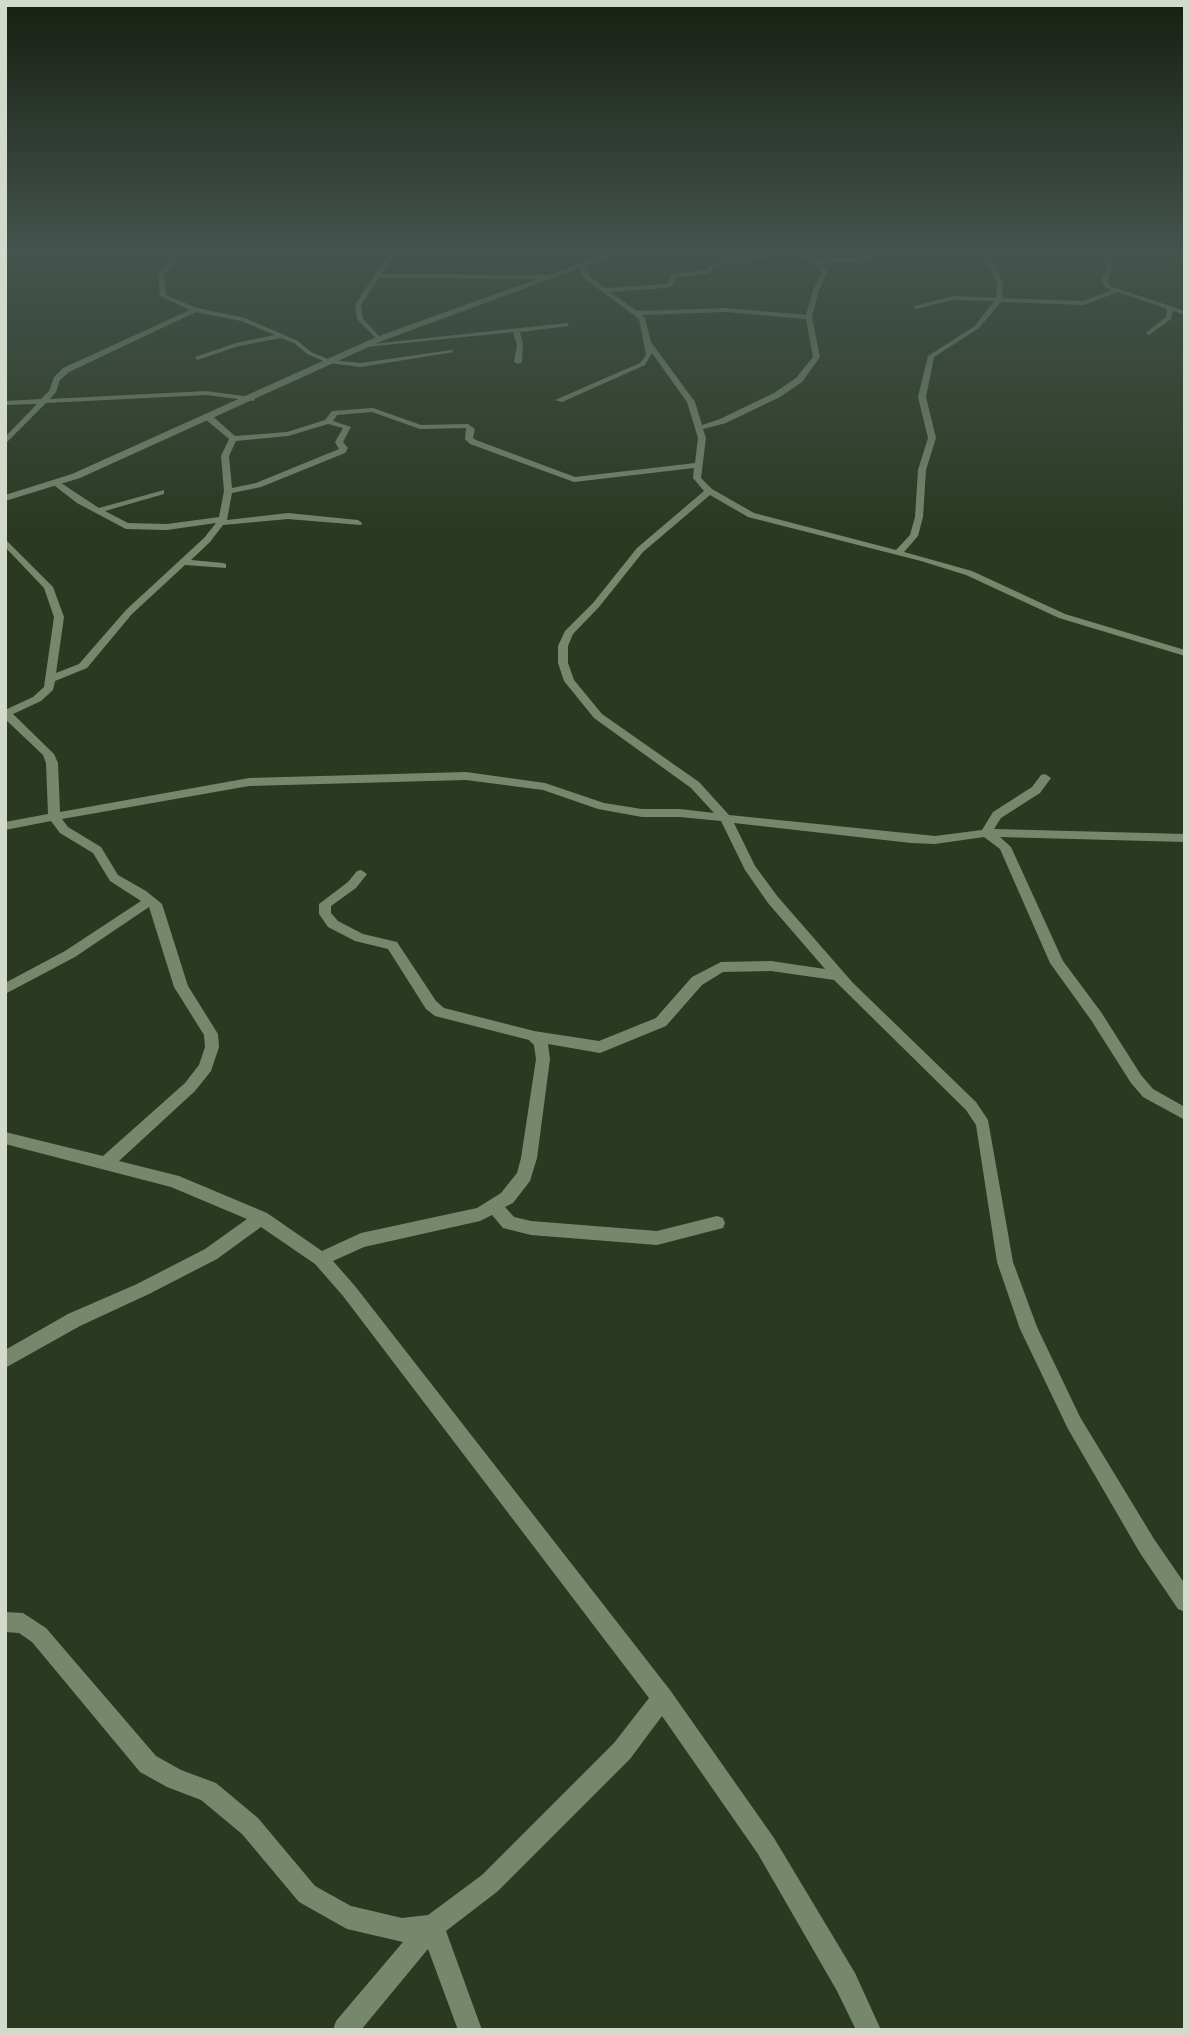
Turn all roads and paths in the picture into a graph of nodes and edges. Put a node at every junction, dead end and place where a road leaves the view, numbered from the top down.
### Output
1 (108, 349) edge
2 (223, 349) edge
3 (306, 349) edge
4 (358, 349) edge
5 (520, 349) edge
6 (649, 349) edge
7 (654, 349) edge
8 (815, 349) edge
9 (942, 349) edge
10 (451, 352) dead end
11 (197, 358) dead end
12 (330, 362) junction
13 (518, 362) dead end
14 (251, 399) junction
15 (559, 400) dead end
16 (42, 401) junction
17 (5, 403) edge
18 (207, 416) junction
19 (328, 422) junction
20 (701, 428) junction
21 (233, 439) junction
22 (5, 442) edge
23 (698, 465) junction
24 (55, 482) junction
25 (228, 491) junction
26 (709, 491) junction
27 (161, 492) dead end
28 (5, 498) edge
29 (97, 511) junction
30 (221, 521) junction
31 (358, 523) dead end
32 (5, 541) edge
33 (899, 552) junction
34 (185, 562) junction
35 (223, 566) dead end
36 (1185, 653) edge
37 (51, 679) junction
38 (5, 714) edge
39 (1045, 778) dead end
40 (54, 817) junction
41 (726, 819) junction
42 (5, 826) edge
43 (986, 833) junction
44 (1185, 838) edge
45 (361, 874) dead end
46 (150, 901) junction
47 (839, 976) junction
48 (5, 989) edge
49 (534, 1036) junction
50 (1185, 1114) edge
51 (5, 1138) edge
52 (107, 1163) junction
53 (495, 1207) junction
54 (261, 1218) junction
55 (717, 1223) dead end
56 (321, 1259) junction
57 (5, 1360) edge
58 (1185, 1602) edge
59 (5, 1622) edge
60 (662, 1698) junction
61 (432, 1926) junction
62 (345, 2030) edge
63 (470, 2030) edge
64 (869, 2030) edge

1 - 16 street
2 - 11 street
3 - 12 street
4 - 12 main road
5 - 13 street
6 - 15 street
7 - 20 street
8 - 20 street
9 - 33 street
10 - 12 street
12 - 14 main road
14 - 16 street
14 - 18 main road
16 - 17 street
16 - 22 street
18 - 21 street
18 - 24 main road
19 - 21 street
19 - 23 street
19 - 25 street
20 - 23 street
21 - 25 street
23 - 26 street
24 - 28 main road
24 - 29 street
25 - 30 street
26 - 33 street
26 - 41 street
27 - 29 street
29 - 30 street
30 - 31 street
30 - 34 street
32 - 37 street
33 - 36 street
34 - 35 street
34 - 37 street
37 - 38 street
38 - 40 street
39 - 43 street
40 - 41 street
40 - 42 street
40 - 46 street
41 - 43 street
41 - 47 street
43 - 44 street
43 - 50 street
45 - 49 street
46 - 48 street
46 - 52 street
47 - 49 street
47 - 58 street
49 - 53 street
51 - 52 street
52 - 54 street
53 - 55 street
53 - 56 street
54 - 56 street
54 - 57 street
56 - 60 street
59 - 61 street
60 - 61 street
60 - 64 street
61 - 62 street
61 - 63 street

